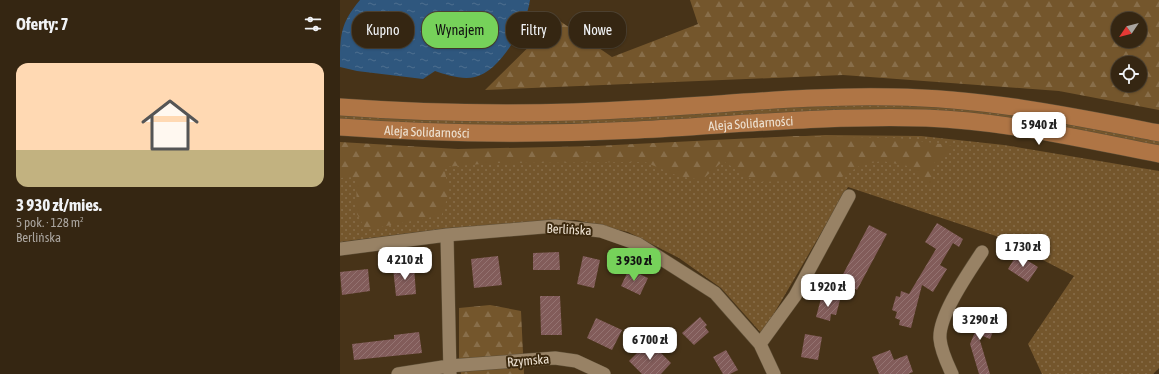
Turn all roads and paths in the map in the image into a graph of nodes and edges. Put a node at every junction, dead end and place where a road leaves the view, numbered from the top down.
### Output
1 (340, 107) edge
2 (340, 127) edge
3 (1159, 133) edge
4 (1159, 154) edge
5 (848, 196) dead end
6 (447, 235) junction
7 (340, 249) edge
8 (982, 252) dead end
9 (760, 344) junction
10 (450, 370) edge
11 (398, 374) edge
12 (604, 374) edge
13 (774, 374) edge
14 (952, 374) edge

1 - 3 main road, Aleja Solidarności
2 - 4 main road, Aleja Solidarności
5 - 9 street
6 - 7 street, Berlińska
6 - 9 street, Berlińska
6 - 10 street
8 - 14 street
9 - 13 street, Berlińska
10 - 11 street, Rzymska
10 - 12 street, Rzymska

